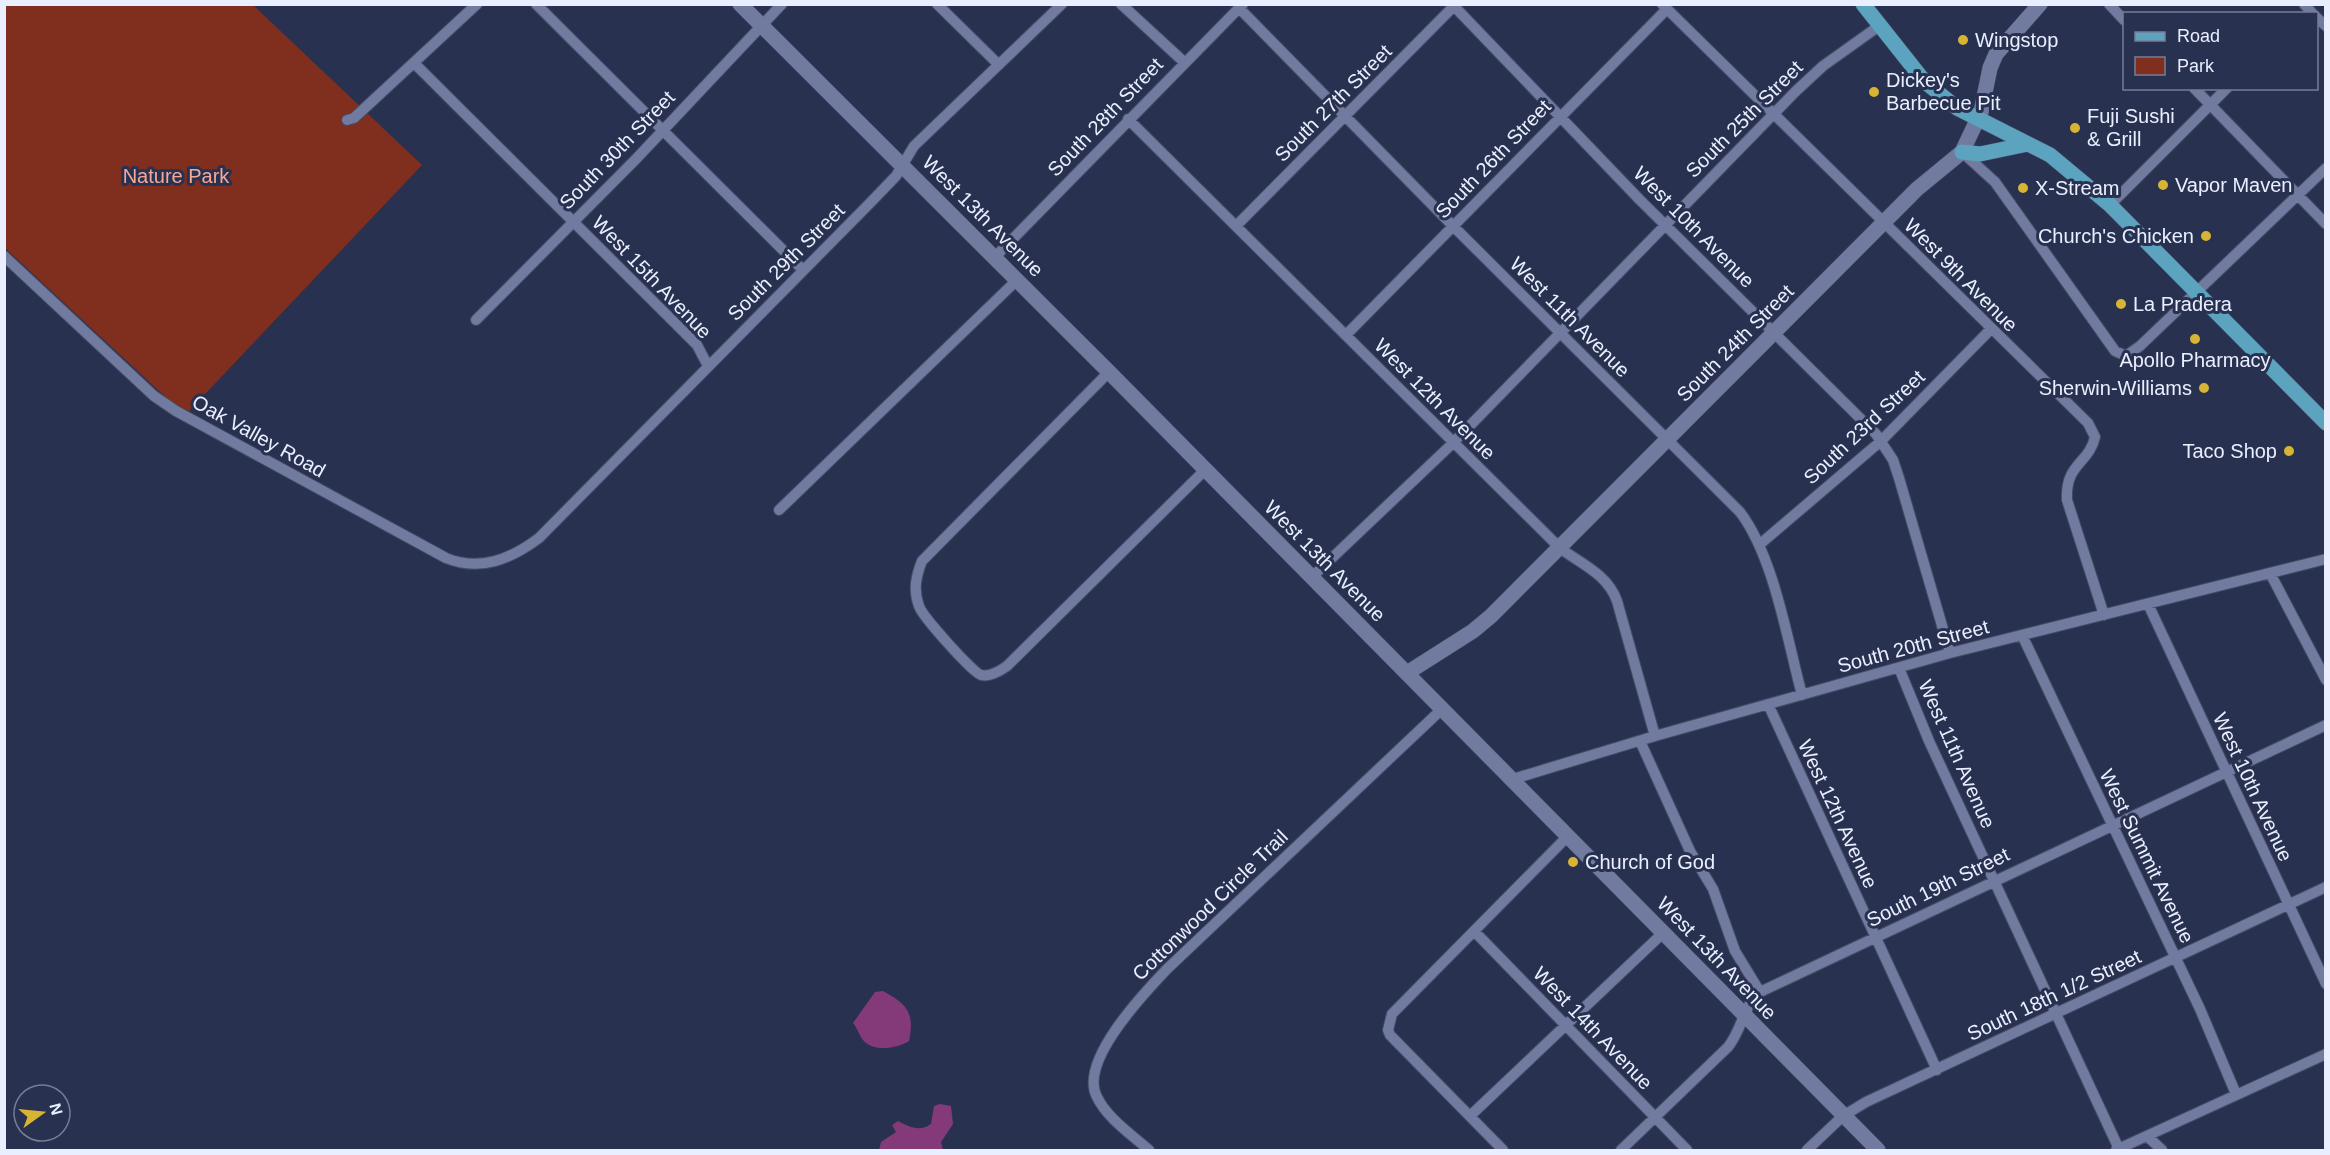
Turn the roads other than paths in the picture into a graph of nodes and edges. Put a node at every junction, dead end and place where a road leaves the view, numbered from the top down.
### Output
1 (477, 4) edge
2 (536, 4) edge
3 (740, 4) edge
4 (782, 4) edge
5 (937, 4) edge
6 (1062, 4) edge
7 (1122, 4) edge
8 (1863, 4) edge
9 (2040, 4) edge
10 (2109, 4) edge
11 (1454, 5) edge
12 (1241, 6) edge
13 (1664, 7) edge
14 (2123, 19) edge
15 (761, 26) junction
16 (1878, 26) junction
17 (1184, 62) junction
18 (414, 63) junction
19 (998, 64) junction
20 (2196, 90) edge
21 (2225, 90) edge
22 (2211, 105) junction
23 (1774, 113) junction
24 (1345, 116) junction
25 (1559, 116) junction
26 (1128, 119) junction
27 (1978, 119) junction
28 (347, 120) dead end
29 (662, 129) junction
30 (2028, 144) junction
31 (1962, 152) junction
32 (902, 165) junction
33 (2325, 168) edge
34 (2297, 195) junction
35 (2110, 205) junction
36 (573, 222) junction
37 (1664, 224) junction
38 (1883, 224) junction
39 (2325, 224) edge
40 (1236, 226) junction
41 (1453, 226) junction
42 (4, 256) edge
43 (995, 257) junction
44 (803, 270) junction
45 (1017, 280) junction
46 (2196, 290) junction
47 (476, 320) dead end
48 (1990, 330) junction
49 (1559, 333) junction
50 (1775, 333) junction
51 (1346, 335) junction
52 (708, 366) junction
53 (1109, 372) junction
54 (2325, 423) edge
55 (1666, 439) junction
56 (1881, 441) junction
57 (1453, 443) junction
58 (1205, 470) junction
59 (779, 510) dead end
60 (533, 543) joint
61 (1759, 545) junction
62 (1561, 549) junction
63 (2325, 559) edge
64 (2270, 573) junction
65 (1312, 577) junction
66 (2148, 604) junction
67 (2104, 615) junction
68 (2022, 635) junction
69 (1950, 653) junction
70 (1899, 668) junction
71 (1407, 673) junction
72 (2325, 680) edge
73 (1802, 694) junction
74 (1768, 704) junction
75 (1442, 709) junction
76 (2325, 725) edge
77 (1655, 736) junction
78 (1640, 741) junction
79 (2226, 772) junction
80 (1513, 779) junction
81 (2112, 825) junction
82 (1568, 836) junction
83 (1994, 880) junction
84 (2325, 887) edge
85 (2287, 905) junction
86 (1474, 931) junction
87 (1663, 933) junction
88 (1876, 937) junction
89 (2175, 957) junction
90 (2325, 984) edge
91 (1760, 992) junction
92 (2057, 1013) junction
93 (1744, 1016) junction
94 (1565, 1025) junction
95 (2325, 1054) edge
96 (1937, 1070) junction
97 (2236, 1094) junction
98 (1470, 1116) junction
99 (1843, 1116) junction
100 (1654, 1118) junction
101 (2147, 1136) junction
102 (1149, 1150) edge
103 (1503, 1150) edge
104 (1621, 1150) edge
105 (1687, 1150) edge
106 (1807, 1150) edge
107 (1878, 1150) edge
108 (2118, 1150) edge
109 (2162, 1150) edge

1 - 18 street
2 - 29 street
3 - 15 street, West 13th Avenue
4 - 15 street, South 30th Street
5 - 19 street
6 - 19 street, South 29th Street
7 - 17 street
8 - 16 main road
9 - 27 street, South 24th Street
10 - 14 street
11 - 24 street, South 27th Street
11 - 25 street, West 10th Avenue
12 - 17 street, South 28th Street
12 - 24 street, West 11th Avenue
13 - 23 street, West 9th Avenue
13 - 25 street, South 26th Street
15 - 29 street, South 30th Street
15 - 32 street, West 13th Avenue
16 - 23 street, South 25th Street
16 - 27 main road
17 - 26 street, South 28th Street
18 - 28 street
18 - 36 street, West 15th Avenue
19 - 32 street, South 29th Street
20 - 22 street
21 - 22 street
22 - 34 street
22 - 35 street
23 - 37 street, South 25th Street
23 - 38 street, West 9th Avenue
24 - 40 street, South 27th Street
24 - 41 street, West 11th Avenue
25 - 37 street, West 10th Avenue
25 - 41 street, South 26th Street
26 - 40 street, West 12th Avenue
26 - 43 street, South 28th Street
27 - 30 main road
27 - 31 street, South 24th Street
29 - 36 street, South 30th Street
29 - 44 street
30 - 31 main road
30 - 35 main road
31 - 38 street, South 24th Street
31 - 46 street
32 - 43 street, West 13th Avenue
32 - 44 street, South 29th Street
33 - 34 street
34 - 39 street
34 - 46 street
35 - 46 main road
36 - 47 street, South 30th Street
36 - 52 street, West 15th Avenue
37 - 49 street, South 25th Street
37 - 50 street, West 10th Avenue
38 - 48 street, West 9th Avenue
38 - 50 street, South 24th Street
40 - 51 street, West 12th Avenue
41 - 49 street, West 11th Avenue
41 - 51 street, South 26th Street
42 - 60 street, Oak Valley Road
43 - 45 street, West 13th Avenue
44 - 52 street, South 29th Street
45 - 53 street, West 13th Avenue
45 - 59 street
46 - 54 main road
48 - 56 street, South 23rd Street
48 - 67 street, West 9th Avenue
49 - 55 street, West 11th Avenue
49 - 57 street, South 25th Street
50 - 55 street, South 24th Street
50 - 56 street, West 10th Avenue
51 - 57 street, West 12th Avenue
52 - 60 street, South 29th Street
53 - 58 street, West 13th Avenue
53 - 58 street
55 - 61 street, West 11th Avenue
55 - 62 street, South 24th Street
56 - 61 street, South 23rd Street
56 - 69 street, West 10th Avenue
57 - 62 street, West 12th Avenue
57 - 65 street, South 25th Street
58 - 65 street, West 13th Avenue
61 - 73 street, West 11th Avenue
62 - 71 street, South 24th Street
62 - 77 street, West 12th Avenue
63 - 64 street, South 20th Street
64 - 66 street, South 20th Street
64 - 72 street
65 - 71 street, West 13th Avenue
66 - 67 street, South 20th Street
66 - 79 street, West 10th Avenue
67 - 68 street, South 20th Street
68 - 69 street, South 20th Street
68 - 81 street, West Summit Avenue
69 - 70 street, South 20th Street
70 - 73 street, South 20th Street
70 - 83 street, West 11th Avenue
71 - 75 street, West 13th Avenue
73 - 74 street, South 20th Street
74 - 77 street, South 20th Street
74 - 88 street, West 12th Avenue
75 - 80 street, West 13th Avenue
75 - 102 street, Cottonwood Circle Trail
76 - 79 street, South 19th Street
77 - 78 street, South 20th Street
78 - 80 street, South 20th Street
78 - 91 street
79 - 81 street, South 19th Street
79 - 85 street, West 10th Avenue
80 - 82 street, West 13th Avenue
81 - 83 street, South 19th Street
81 - 89 street, West Summit Avenue
82 - 86 street
82 - 87 street, West 13th Avenue
83 - 88 street, South 19th Street
83 - 92 street, West 11th Avenue
84 - 85 street, South 18th 1/2 Street
85 - 89 street, South 18th 1/2 Street
85 - 90 street, West 10th Avenue
86 - 94 street, West 14th Avenue
86 - 98 street
87 - 93 street, West 13th Avenue
87 - 94 street
88 - 91 street, South 19th Street
88 - 96 street, West 12th Avenue
89 - 92 street, South 18th 1/2 Street
89 - 97 street, West Summit Avenue
91 - 93 street
92 - 96 street, South 18th 1/2 Street
92 - 108 street, West 11th Avenue
93 - 99 street, West 13th Avenue
93 - 100 street
94 - 98 street
94 - 100 street, West 14th Avenue
95 - 97 street
96 - 99 street, South 18th 1/2 Street
97 - 101 street
98 - 103 street
99 - 106 street, South 18th 1/2 Street
99 - 107 street, West 13th Avenue
100 - 104 street
100 - 105 street, West 14th Avenue
101 - 108 street
101 - 109 street

